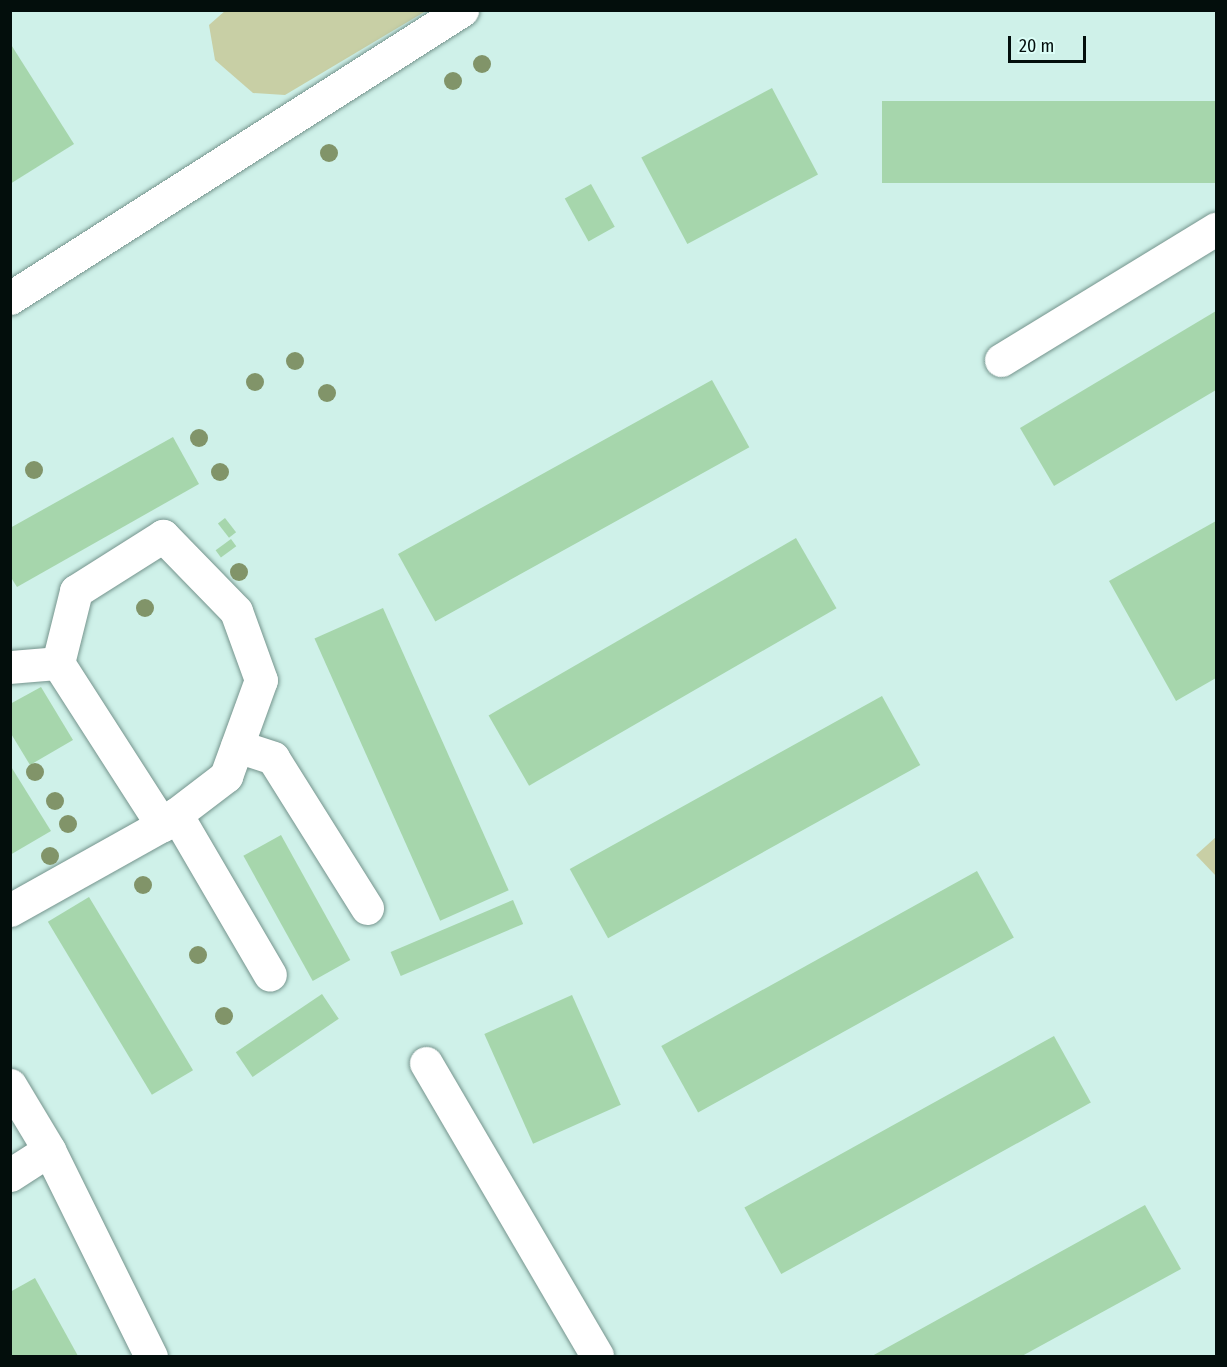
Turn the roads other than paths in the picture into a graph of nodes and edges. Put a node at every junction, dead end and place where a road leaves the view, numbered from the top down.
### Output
1 (462, 10) edge
2 (1216, 229) edge
3 (10, 298) edge
4 (1001, 360) dead end
5 (58, 663) junction
6 (10, 667) edge
7 (237, 746) junction
8 (169, 820) junction
9 (367, 908) dead end
10 (10, 910) edge
11 (270, 975) dead end
12 (426, 1063) dead end
13 (10, 1085) edge
14 (49, 1150) junction
15 (10, 1175) edge
16 (151, 1356) edge
17 (597, 1356) edge

1 - 3 street
2 - 4 street
5 - 6 street
5 - 7 street
5 - 8 street
7 - 8 street
7 - 9 street
8 - 10 street
8 - 11 street
12 - 17 street
13 - 14 street
14 - 15 street
14 - 16 street

